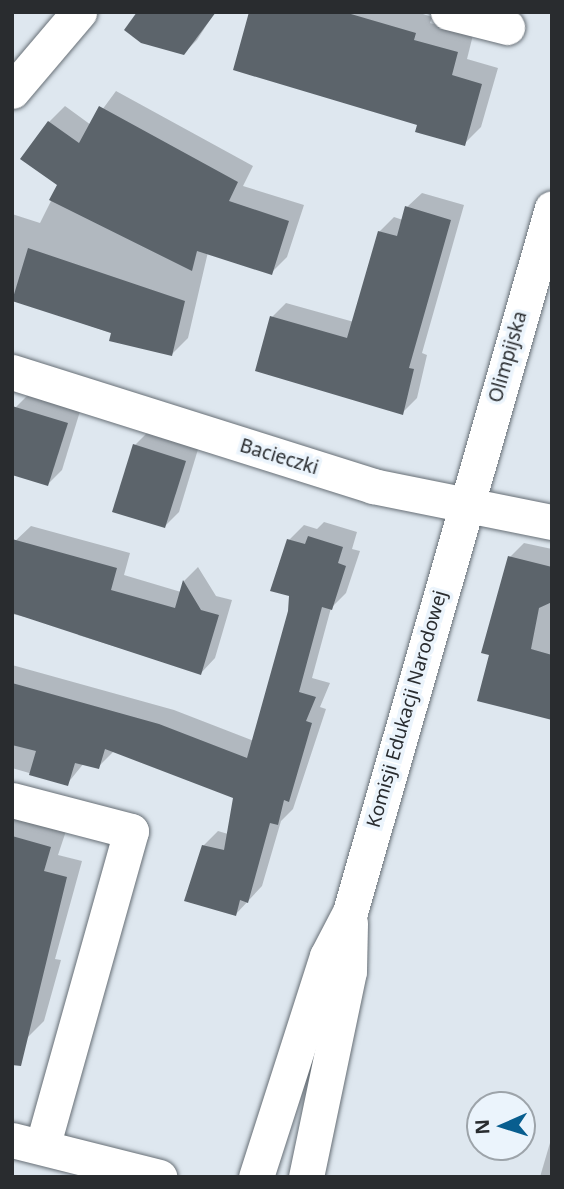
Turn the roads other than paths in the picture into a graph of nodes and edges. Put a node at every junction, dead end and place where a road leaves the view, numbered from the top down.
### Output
1 (79, 12) edge
2 (448, 12) edge
3 (507, 27) dead end
4 (12, 91) edge
5 (552, 208) edge
6 (12, 372) edge
7 (464, 506) junction
8 (552, 522) edge
9 (12, 800) edge
10 (350, 912) junction
11 (27, 1143) edge
12 (159, 1177) edge
13 (256, 1177) edge
14 (306, 1177) edge

1 - 4 street
2 - 3 street
5 - 7 street, Olimpijska
6 - 7 street, Bacieczki
7 - 8 street, Bacieczki
7 - 10 street, Komisji Edukacji Narodowej
9 - 11 street
10 - 13 street, Komisji Edukacji Narodowej
10 - 14 street, Komisji Edukacji Narodowej
11 - 12 street

